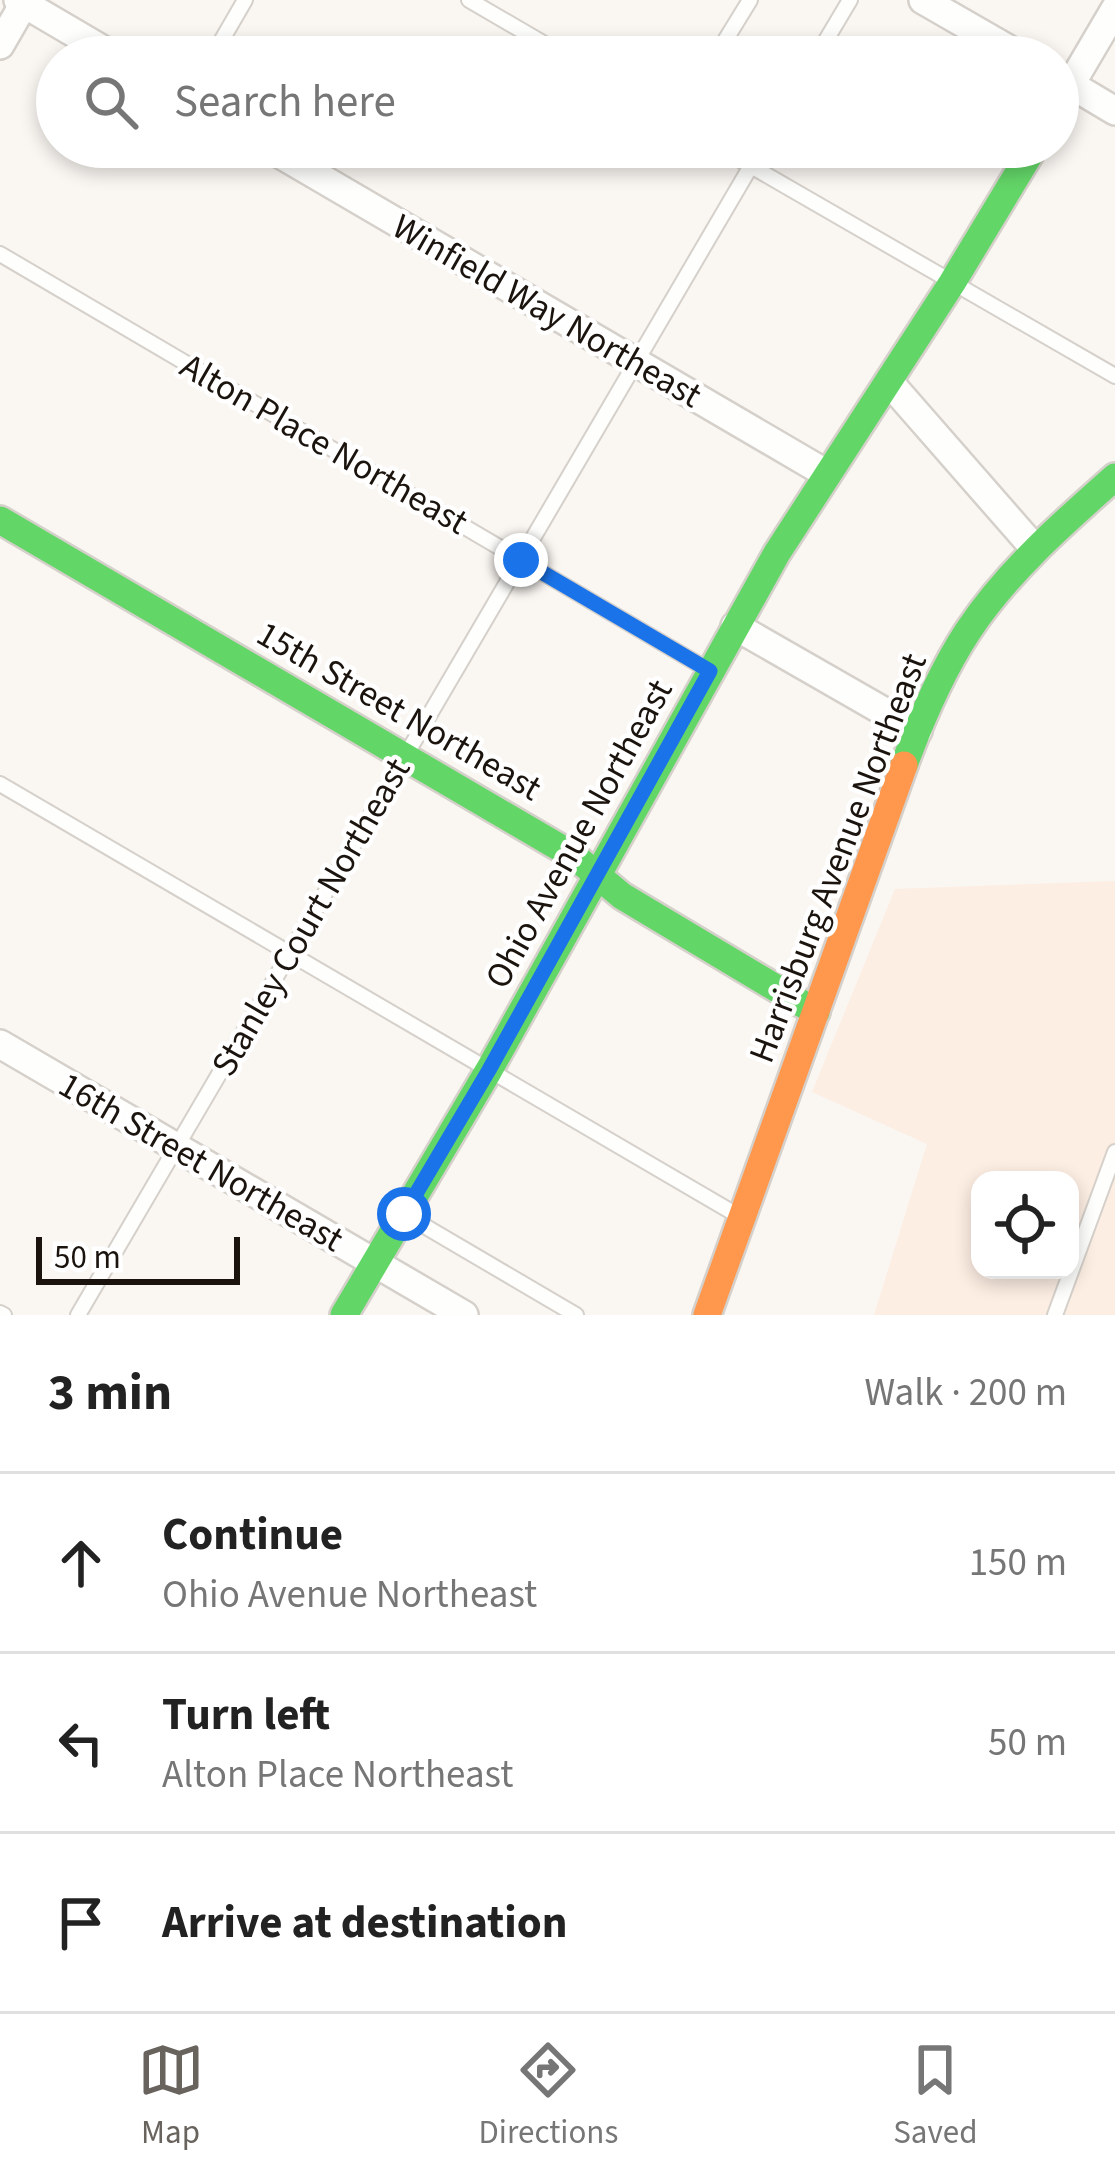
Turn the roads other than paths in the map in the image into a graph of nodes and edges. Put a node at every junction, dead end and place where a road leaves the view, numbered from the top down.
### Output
1 (245, 0) edge
2 (469, 0) edge
3 (850, 0) edge
4 (923, 0) edge
5 (23, 1) edge
6 (748, 2) edge
7 (1115, 9) edge
8 (80, 36) edge
9 (224, 36) edge
10 (531, 36) edge
11 (728, 36) edge
12 (829, 36) edge
13 (986, 36) edge
14 (0, 45) edge
15 (1079, 64) edge
16 (1079, 97) edge
17 (1115, 111) edge
18 (304, 168) edge
19 (750, 168) edge
20 (753, 168) edge
21 (1021, 168) edge
22 (0, 254) edge
23 (952, 283) junction
24 (636, 363) junction
25 (1115, 376) edge
26 (889, 382) junction
27 (826, 474) junction
28 (1112, 485) edge
29 (0, 520) edge
30 (1035, 549) junction
31 (521, 560) junction
32 (735, 626) junction
33 (710, 671) junction
34 (919, 731) junction
35 (406, 756) junction
36 (0, 784) edge
37 (597, 876) junction
38 (290, 954) junction
39 (816, 1012) junction
40 (0, 1044) edge
41 (489, 1070) junction
42 (175, 1147) junction
43 (1115, 1152) edge
44 (404, 1214) junction
45 (741, 1217) junction
46 (374, 1264) junction
47 (78, 1315) edge
48 (344, 1315) edge
49 (464, 1315) edge
50 (576, 1315) edge
51 (707, 1315) edge
52 (1055, 1315) edge

1 - 9 lane
2 - 10 lane
3 - 12 lane
4 - 13 street
5 - 8 street
5 - 14 street
6 - 11 lane
7 - 15 street
16 - 17 street
18 - 24 street, Winfield Way Northeast
19 - 24 lane, Stanley Court Northeast
20 - 23 lane
21 - 23 street, Ohio Avenue Northeast
22 - 31 lane, Alton Place Northeast
23 - 25 lane
23 - 26 street, Ohio Avenue Northeast
24 - 27 street, Winfield Way Northeast
24 - 31 lane, Stanley Court Northeast
26 - 27 street, Ohio Avenue Northeast
26 - 30 street
27 - 32 street, Ohio Avenue Northeast
28 - 30 street, Harrisburg Avenue Northeast
29 - 35 street, 15th Street Northeast
30 - 34 street, Harrisburg Avenue Northeast
31 - 33 lane, Alton Place Northeast
31 - 35 lane, Stanley Court Northeast
32 - 33 street, Ohio Avenue Northeast
32 - 34 street
33 - 37 street, Ohio Avenue Northeast
34 - 39 street, Harrisburg Avenue Northeast
35 - 37 street, 15th Street Northeast
35 - 38 lane, Stanley Court Northeast
36 - 38 lane
37 - 39 street, 15th Street Northeast
37 - 41 street, Ohio Avenue Northeast
38 - 41 lane
38 - 42 lane, Stanley Court Northeast
39 - 45 street, Harrisburg Avenue Northeast
40 - 42 street, 16th Street Northeast
41 - 44 street, Ohio Avenue Northeast
41 - 45 lane
42 - 46 street, 16th Street Northeast
42 - 47 lane, Stanley Court Northeast
43 - 52 lane
44 - 46 street, Ohio Avenue Northeast
44 - 50 lane
45 - 51 street, Harrisburg Avenue Northeast
46 - 48 street, Ohio Avenue Northeast
46 - 49 street, 16th Street Northeast

